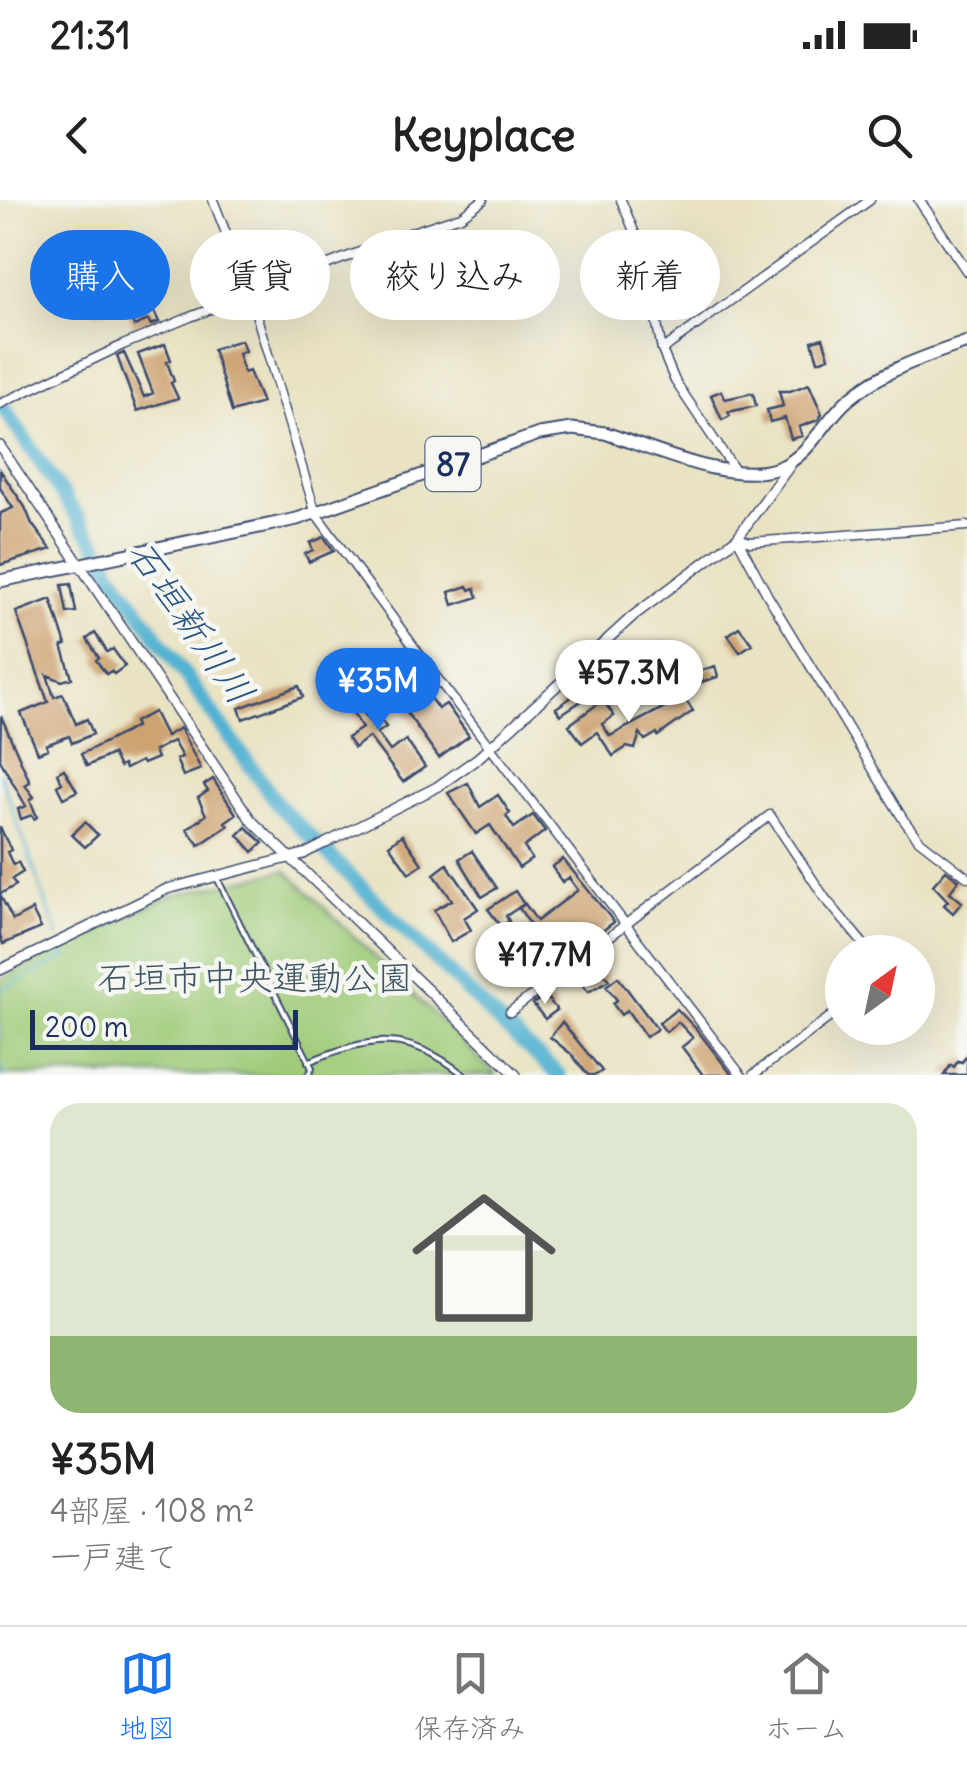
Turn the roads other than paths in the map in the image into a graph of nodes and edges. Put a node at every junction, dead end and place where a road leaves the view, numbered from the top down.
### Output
1 (213, 200) edge
2 (483, 200) edge
3 (620, 200) edge
4 (870, 200) edge
5 (919, 200) edge
6 (225, 230) edge
7 (330, 264) edge
8 (967, 271) edge
9 (190, 318) edge
10 (258, 320) edge
11 (967, 342) edge
12 (662, 350) junction
13 (0, 404) edge
14 (0, 446) edge
15 (793, 460) junction
16 (736, 472) junction
17 (316, 514) junction
18 (967, 526) edge
19 (737, 538) junction
20 (87, 565) junction
21 (0, 581) edge
22 (491, 746) junction
23 (326, 843) joint
24 (304, 854) joint
25 (290, 859) junction
26 (967, 860) edge
27 (963, 874) edge
28 (217, 878) junction
29 (625, 924) junction
30 (856, 935) edge
31 (0, 970) edge
32 (510, 1012) dead end
33 (825, 1021) edge
34 (308, 1062) junction
35 (308, 1075) edge
36 (464, 1075) edge
37 (516, 1075) edge
38 (740, 1075) edge
39 (753, 1075) edge

1 - 6 street
2 - 7 street
3 - 12 street
4 - 12 street
5 - 8 street
9 - 13 street
10 - 17 street
11 - 15 main road
12 - 16 street
14 - 20 street
15 - 16 main road, 87
15 - 19 street
16 - 17 main road, 87
17 - 20 main road, 87
17 - 22 street
18 - 19 street
19 - 22 street
19 - 27 street
20 - 21 main road, 87
20 - 25 street
22 - 23 street
22 - 29 street
23 - 24 street
24 - 25 street
25 - 28 street
25 - 37 street
26 - 27 street
28 - 31 street
28 - 34 lane
29 - 30 street
29 - 32 street
29 - 38 street
33 - 39 street
34 - 35 lane
34 - 36 lane

